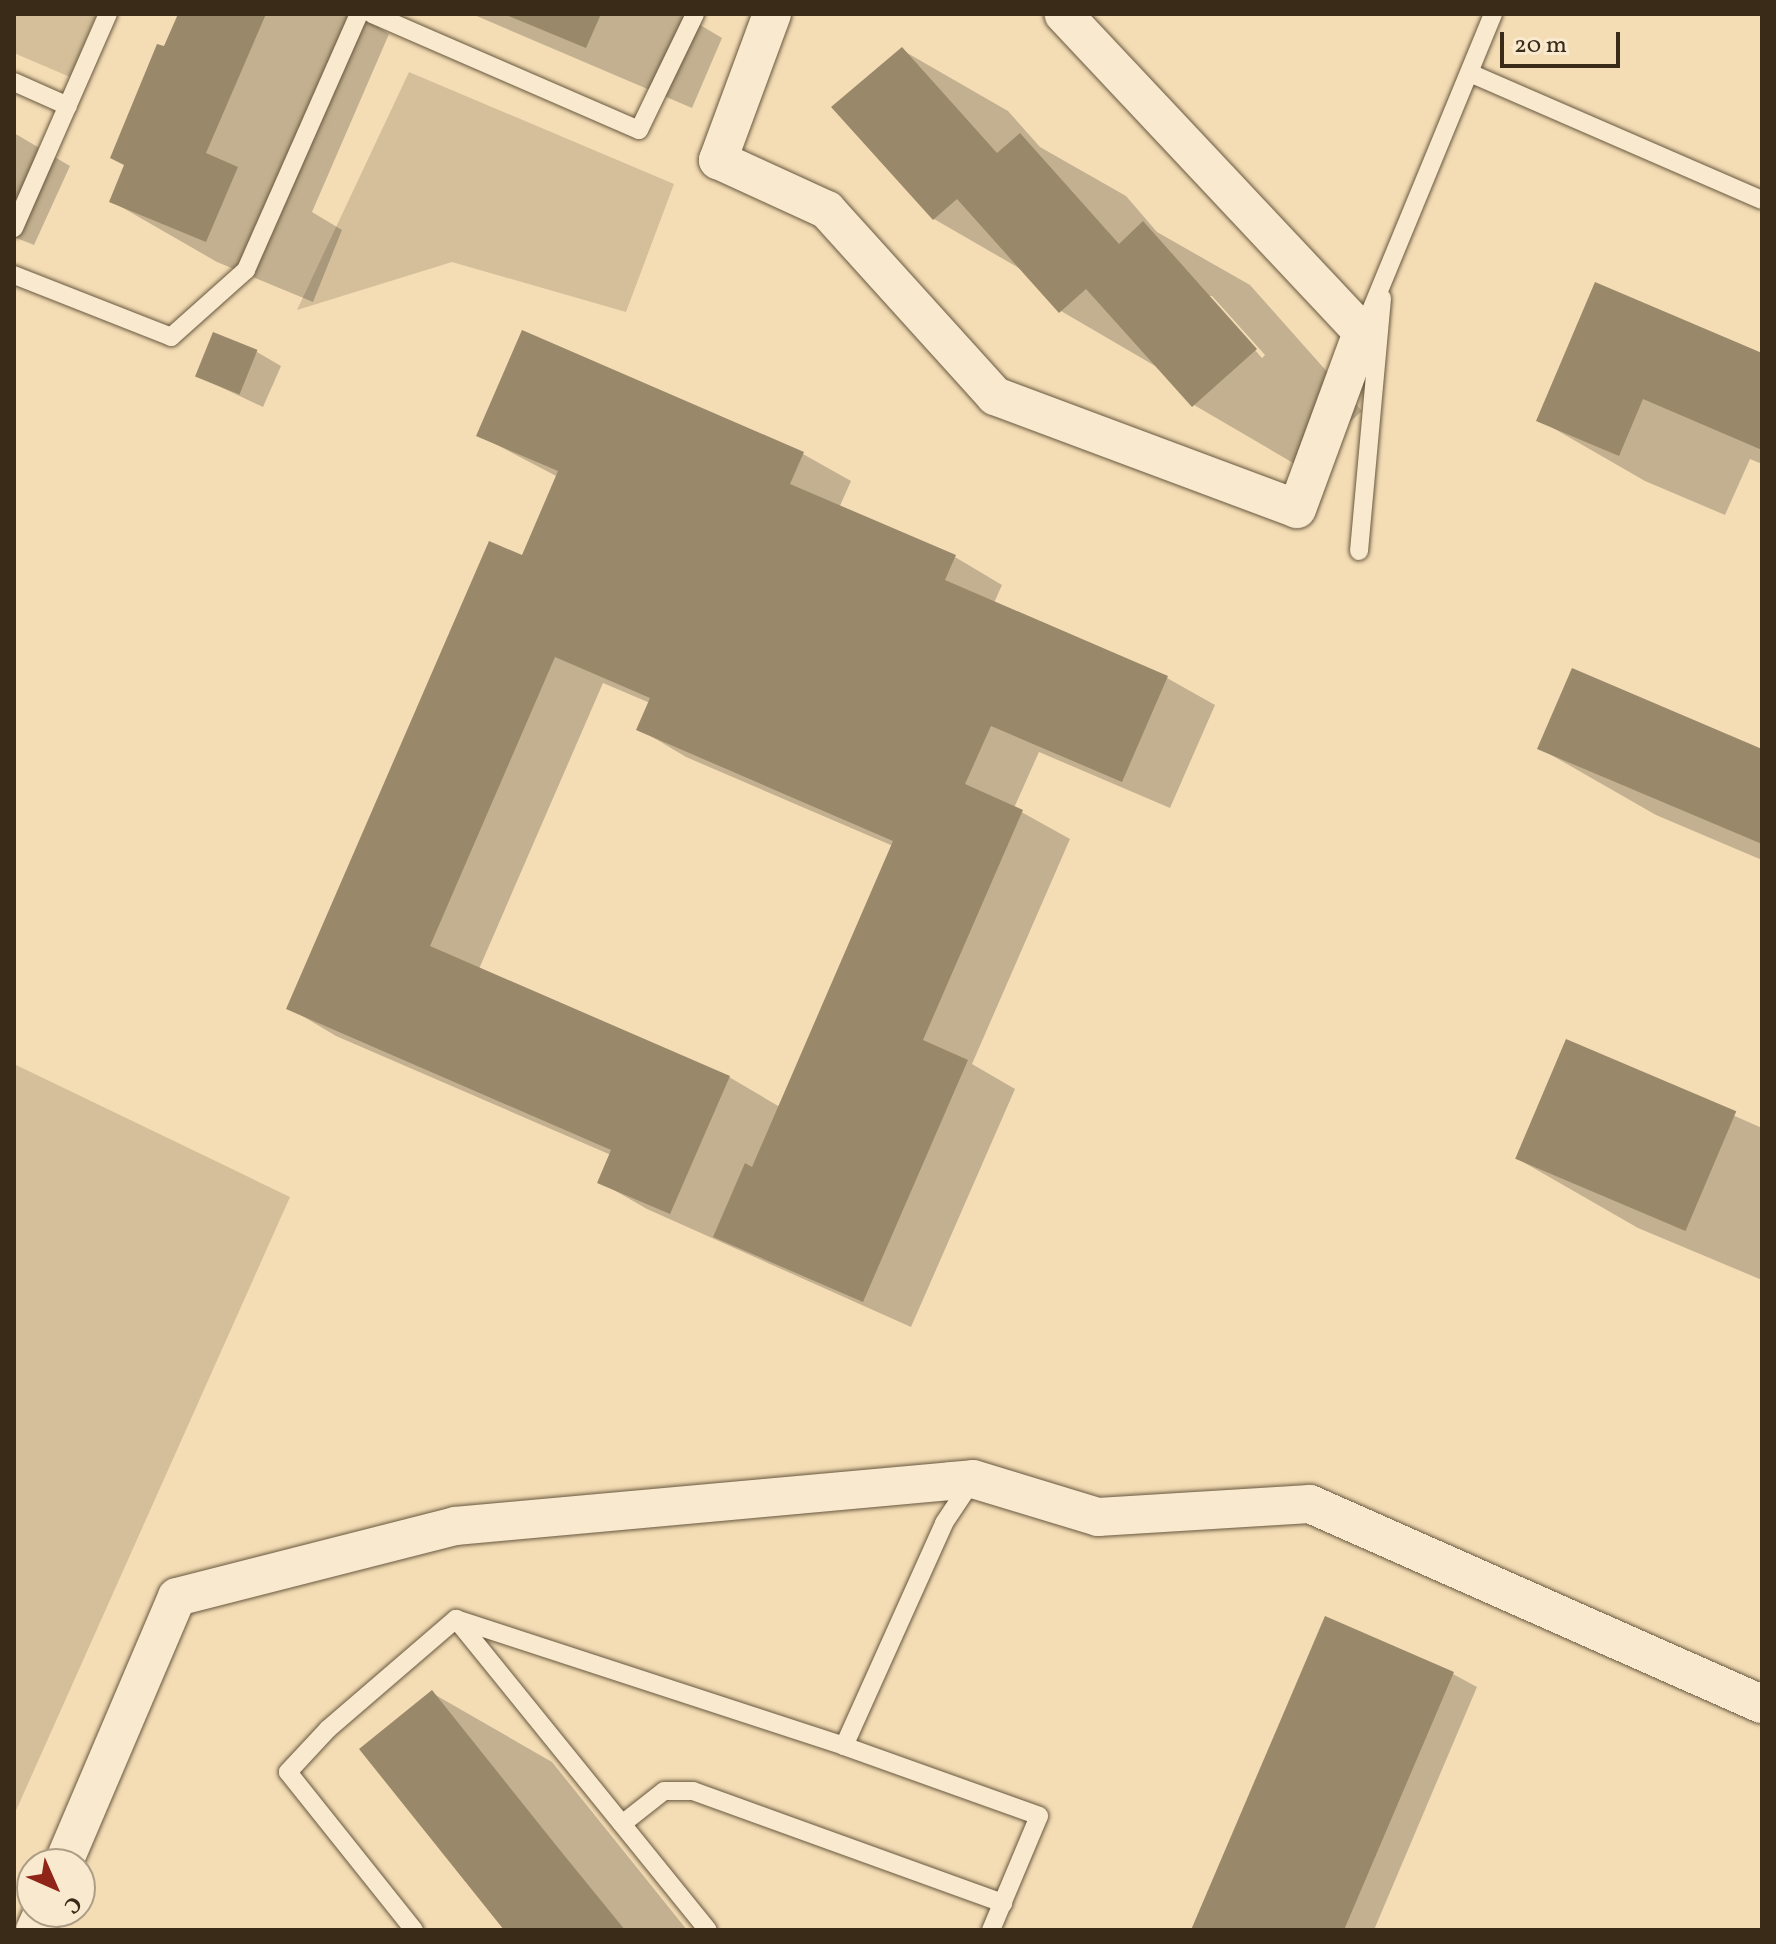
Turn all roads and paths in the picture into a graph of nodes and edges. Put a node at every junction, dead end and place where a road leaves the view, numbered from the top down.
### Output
1 (108, 14) edge
2 (359, 14) edge
3 (372, 14) edge
4 (695, 14) edge
5 (772, 14) edge
6 (1063, 14) edge
7 (1493, 14) edge
8 (1470, 73) junction
9 (14, 82) edge
10 (68, 106) junction
11 (1762, 200) edge
12 (14, 228) edge
13 (1385, 274) junction
14 (14, 275) edge
15 (1362, 332) junction
16 (1359, 551) dead end
17 (973, 1479) junction
18 (456, 1619) junction
19 (1762, 1704) edge
20 (844, 1746) junction
21 (622, 1824) junction
22 (70, 1848) edge
23 (1003, 1903) junction
24 (414, 1930) edge
25 (708, 1930) edge
26 (991, 1930) edge

1 - 10 lane
2 - 14 lane
3 - 4 lane
5 - 15 street
6 - 15 street
7 - 8 lane
8 - 11 lane
8 - 13 lane
9 - 10 lane
10 - 12 lane
13 - 15 lane
13 - 16 lane
17 - 19 street
17 - 20 lane
17 - 22 street
18 - 20 lane
18 - 21 lane
18 - 24 lane
20 - 23 lane
21 - 23 lane
21 - 25 lane
23 - 26 lane

